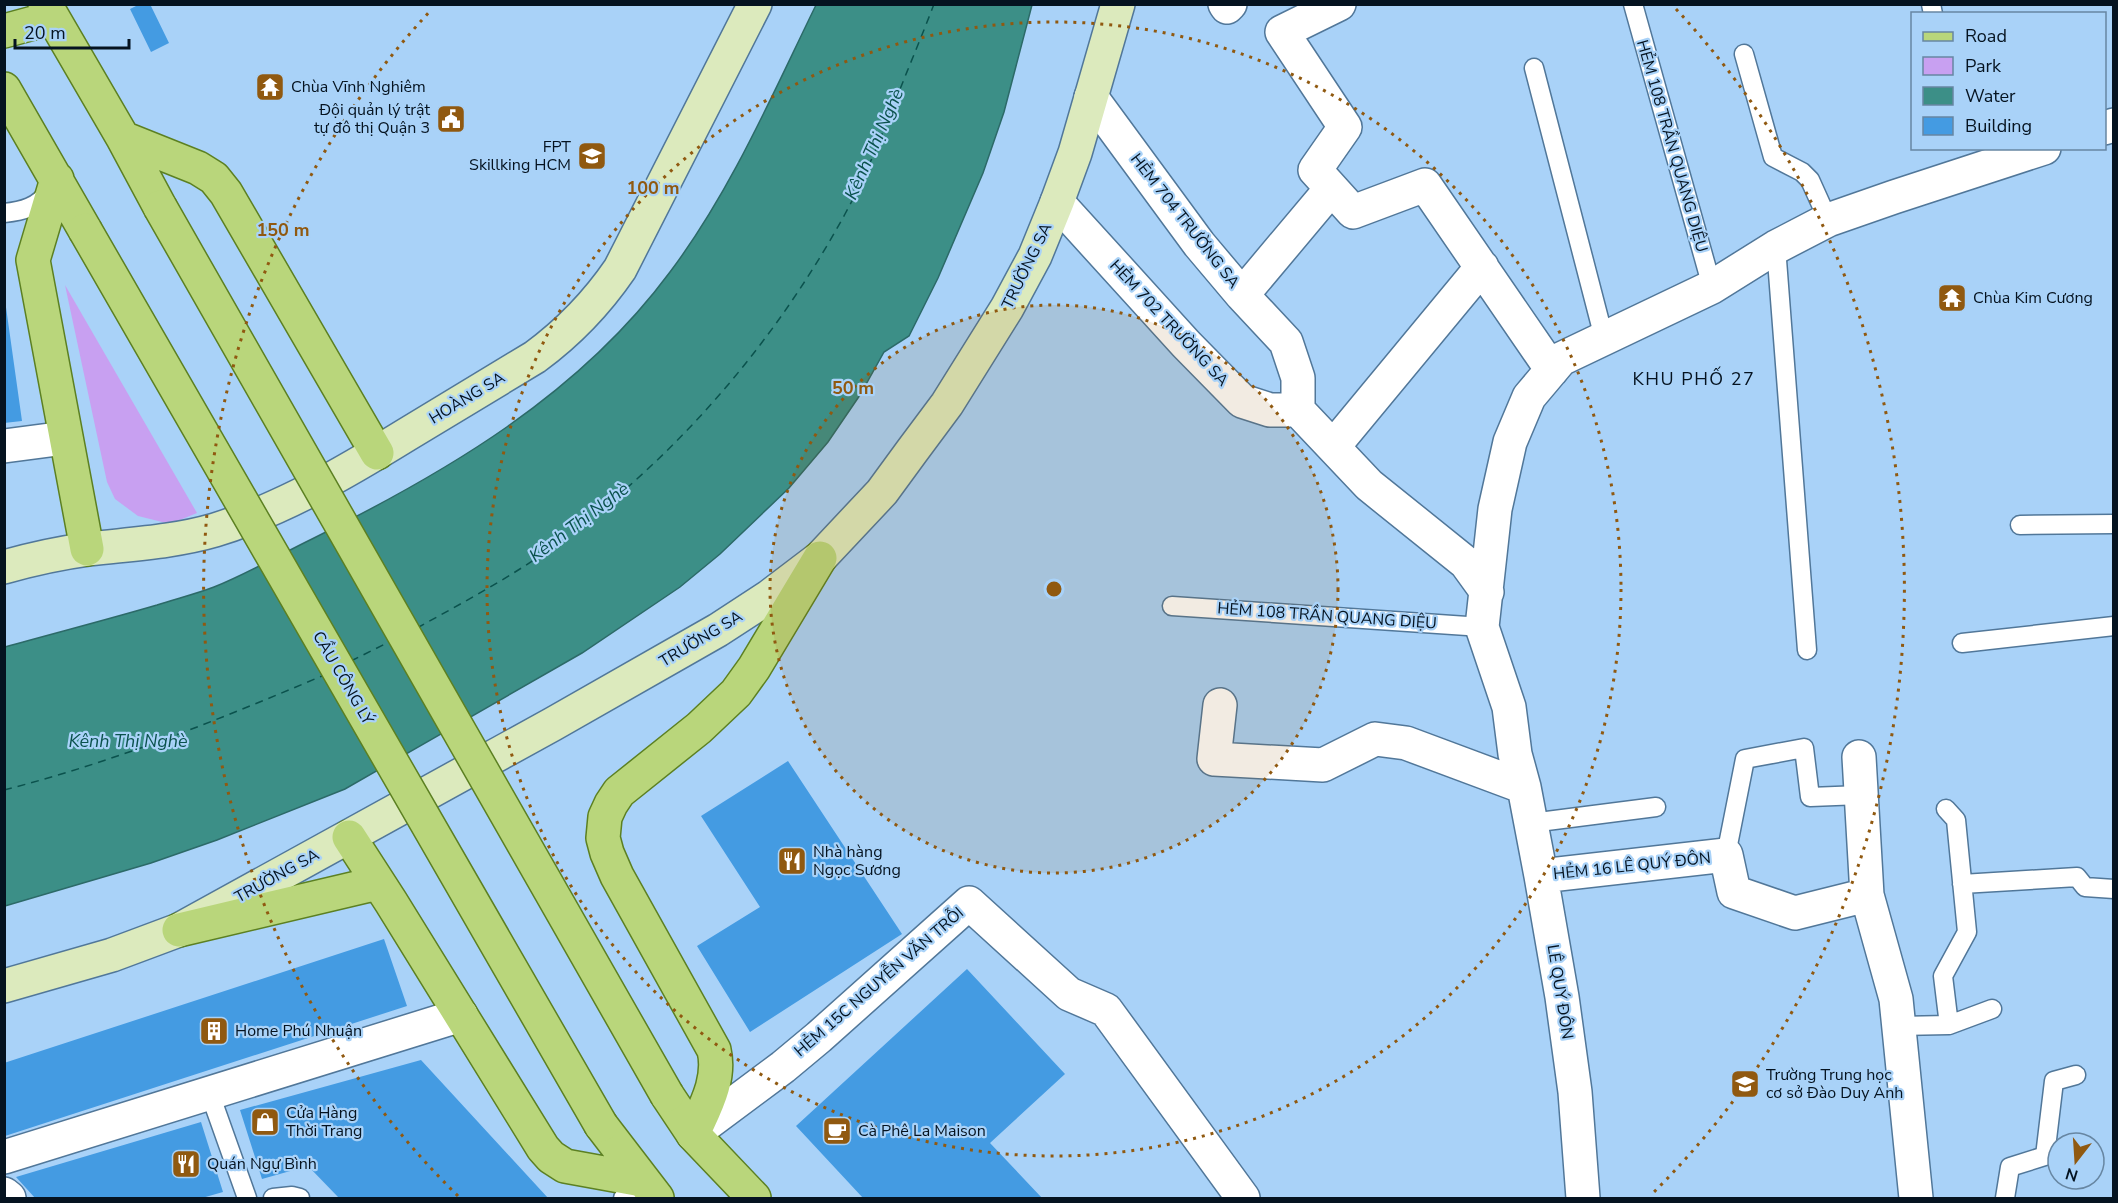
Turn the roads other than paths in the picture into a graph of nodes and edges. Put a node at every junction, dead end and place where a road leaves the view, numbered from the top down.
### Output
1 (755, 4) edge
2 (1118, 4) edge
3 (1225, 4) edge
4 (1230, 4) edge
5 (1338, 4) edge
6 (1633, 4) edge
7 (49, 11) edge
8 (4, 31) edge
9 (1744, 54) dead end
10 (1534, 68) dead end
11 (4, 89) edge
12 (1092, 97) junction
13 (123, 138) junction
14 (2032, 150) edge
15 (1976, 159) edge
16 (57, 179) junction
17 (1331, 189) junction
18 (1057, 202) junction
19 (4, 213) edge
20 (1828, 220) junction
21 (1776, 247) junction
22 (1482, 267) junction
23 (1712, 287) junction
24 (1242, 295) junction
25 (1605, 338) junction
26 (1552, 370) junction
27 (1298, 410) junction
28 (65, 438) junction
29 (4, 446) edge
30 (1333, 447) junction
31 (377, 453) junction
32 (2114, 524) edge
33 (2020, 525) dead end
34 (87, 549) junction
35 (820, 558) junction
36 (4, 567) edge
37 (1487, 591) junction
38 (1172, 606) dead end
39 (2114, 626) edge
40 (1482, 627) junction
41 (1962, 644) dead end
42 (1807, 650) dead end
43 (1220, 705) dead end
44 (1859, 757) dead end
45 (1524, 787) junction
46 (1861, 795) junction
47 (1656, 807) dead end
48 (1946, 809) dead end
49 (1531, 824) junction
50 (349, 837) junction
51 (1726, 855) junction
52 (1541, 876) junction
53 (378, 882) junction
54 (1962, 884) junction
55 (2114, 889) edge
56 (1867, 895) junction
57 (179, 930) junction
58 (4, 986) edge
59 (1992, 1009) dead end
60 (461, 1015) junction
61 (1949, 1025) junction
62 (1898, 1026) junction
63 (2076, 1075) dead end
64 (210, 1094) junction
65 (693, 1134) junction
66 (4, 1157) edge
67 (640, 1192) edge
68 (4, 1194) edge
69 (9, 1198) edge
70 (247, 1198) edge
71 (273, 1198) edge
72 (300, 1198) edge
73 (754, 1198) edge
74 (1243, 1198) edge
75 (1583, 1198) edge
76 (1916, 1198) edge
77 (2006, 1198) edge

1 - 31 street, HOÀNG SA
2 - 12 street, TRƯỜNG SA
3 - 4 street
5 - 17 street
6 - 23 lane, HẺM 108 TRẦN QUANG DIỆU
7 - 8 main road
7 - 13 main road
9 - 20 lane
10 - 25 lane
11 - 16 main road, CẦU CÔNG LÝ
12 - 18 street, TRƯỜNG SA
12 - 24 street, HẺM 704 TRƯỜNG SA
13 - 31 main road
13 - 65 main road, bridge
14 - 15 street
15 - 20 street
16 - 19 lane
16 - 28 main road
16 - 67 main road, CẦU CÔNG LÝ, bridge
17 - 22 street
17 - 24 street
18 - 27 street, HẺM 702 TRƯỜNG SA
18 - 35 street, TRƯỜNG SA
20 - 21 street
21 - 23 street
21 - 42 lane
22 - 26 street
22 - 30 street
23 - 25 street
24 - 27 street, HẺM 704 TRƯỜNG SA
25 - 26 street
26 - 37 street
27 - 30 street
28 - 29 street
28 - 34 main road
30 - 37 street
31 - 34 street, HOÀNG SA
32 - 33 lane
34 - 36 street, HOÀNG SA
35 - 50 street, TRƯỜNG SA
35 - 65 main road
37 - 40 street
38 - 40 lane, HẺM 108 TRẦN QUANG DIỆU
39 - 41 lane
40 - 45 street
43 - 45 street
44 - 46 street
45 - 49 street, LÊ QUÝ ÐÔN
46 - 51 lane
46 - 56 street
47 - 49 lane
48 - 54 lane
49 - 52 street, LÊ QUÝ ÐÔN
50 - 53 main road
50 - 57 street, TRƯỜNG SA
51 - 52 street, HẺM 16 LÊ QUÝ ĐÔN
51 - 56 street, HẺM 16 LÊ QUÝ ĐÔN
52 - 75 street, LÊ QUÝ ÐÔN
53 - 57 main road
53 - 60 main road
54 - 55 lane
54 - 61 lane
56 - 62 street
57 - 58 street, TRƯỜNG SA
59 - 61 lane
60 - 64 street
60 - 67 main road
61 - 62 lane
62 - 76 street
63 - 77 lane
64 - 66 street
64 - 70 lane
65 - 73 main road
65 - 74 street, HẺM 15C NGUYỄN VĂN TRỖI
68 - 69 street
71 - 72 lane

